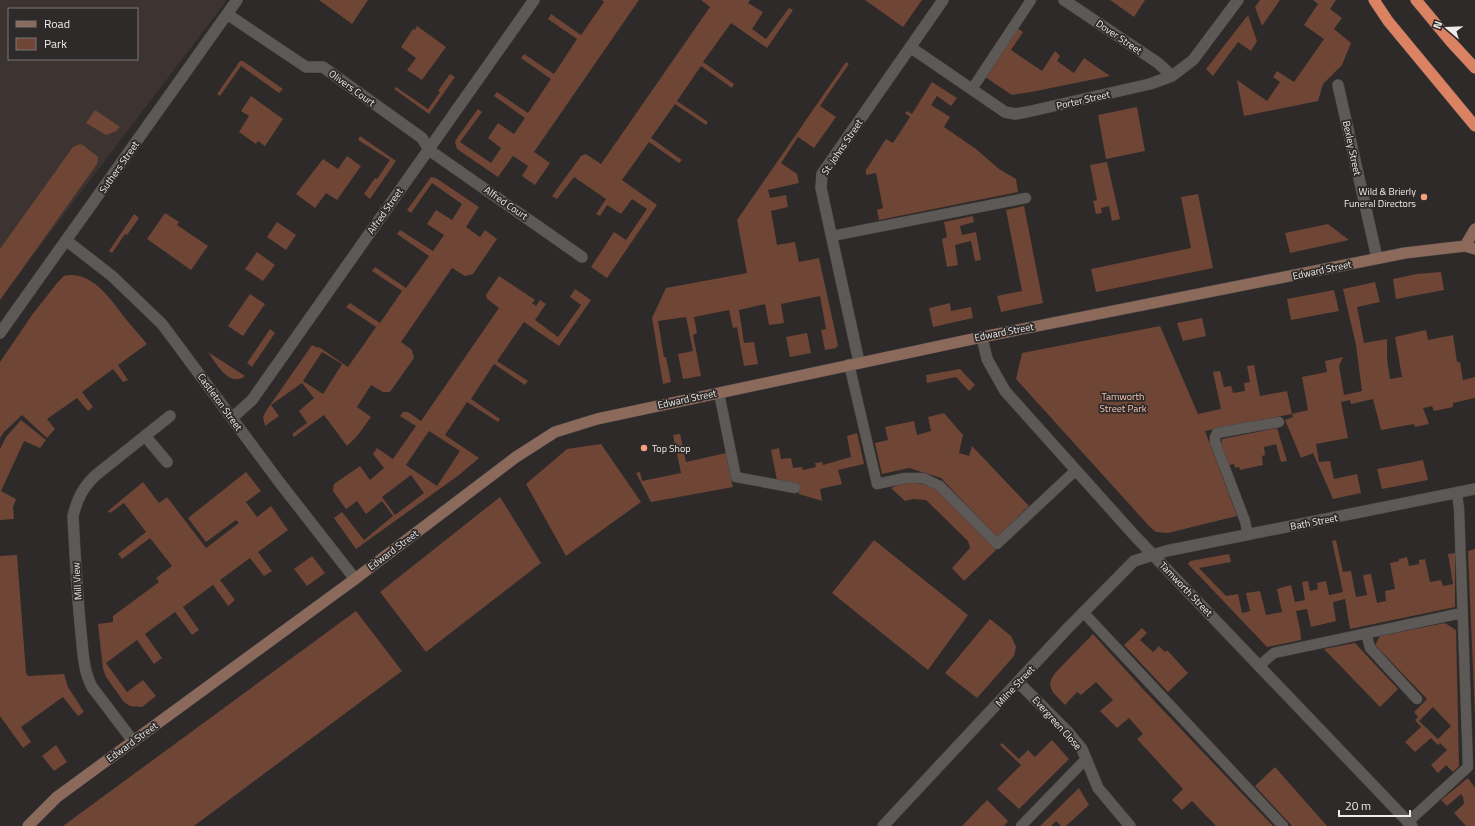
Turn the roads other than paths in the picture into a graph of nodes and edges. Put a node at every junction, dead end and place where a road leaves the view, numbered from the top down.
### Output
1 (237, 0) edge
2 (534, 0) edge
3 (943, 0) edge
4 (1031, 0) edge
5 (1064, 0) edge
6 (1238, 0) edge
7 (1374, 0) edge
8 (1416, 0) edge
9 (227, 14) junction
10 (910, 47) junction
11 (1475, 68) edge
12 (1172, 76) junction
13 (1338, 85) dead end
14 (972, 89) junction
15 (1475, 126) edge
16 (429, 150) junction
17 (1026, 198) dead end
18 (1475, 231) edge
19 (832, 236) junction
20 (67, 241) junction
21 (1470, 247) edge
22 (582, 257) dead end
23 (1376, 258) junction
24 (0, 333) edge
25 (982, 337) junction
26 (854, 363) junction
27 (719, 393) junction
28 (170, 416) dead end
29 (232, 418) junction
30 (1279, 422) dead end
31 (145, 436) junction
32 (167, 462) dead end
33 (1076, 470) junction
34 (795, 488) dead end
35 (1475, 489) edge
36 (1457, 493) junction
37 (1248, 535) junction
38 (1153, 555) junction
39 (355, 579) junction
40 (1083, 612) junction
41 (1462, 613) junction
42 (1366, 633) junction
43 (1259, 666) junction
44 (1018, 682) junction
45 (1417, 699) dead end
46 (133, 741) junction
47 (1085, 760) junction
48 (1410, 824) edge
49 (28, 826) edge
50 (883, 826) edge
51 (1021, 826) edge
52 (1130, 826) edge
53 (1283, 826) edge

1 - 9 street, Suthers Street
2 - 16 street, Alfred Street
3 - 10 street, St. Johns Street
4 - 14 lane
5 - 12 street, Dover Street
6 - 12 street, Porter Street
7 - 15 highway
8 - 11 highway
9 - 16 street, Olivers Court
9 - 20 street, Suthers Street
10 - 14 street, Porter Street
10 - 19 street, St. Johns Street
12 - 14 street, Porter Street
13 - 23 street, Bexley Street
16 - 22 street, Alfred Court
16 - 29 street, Alfred Street
17 - 19 lane
18 - 21 main road, Edward Street
19 - 26 street, St. Johns Street
20 - 24 street, Suthers Street
20 - 29 street, Castleton Street
21 - 23 main road, Edward Street
23 - 25 main road, Edward Street
25 - 26 main road, Edward Street
25 - 33 street, Tamworth Street
26 - 27 main road, Edward Street
26 - 33 lane
27 - 34 lane
27 - 39 main road, Edward Street
28 - 31 street, Mill View
29 - 39 street, Castleton Street
30 - 37 lane
31 - 32 street
31 - 46 street, Mill View
33 - 38 street, Tamworth Street
35 - 36 street, Bath Street
36 - 37 street, Bath Street
36 - 41 lane
37 - 38 street, Bath Street
38 - 40 street, Milne Street
38 - 43 street, Tamworth Street
39 - 46 main road, Edward Street
40 - 44 street, Milne Street
40 - 53 lane
41 - 42 lane
41 - 48 lane
42 - 43 lane
42 - 45 lane
43 - 48 street, Tamworth Street
44 - 47 street, Evergreen Close
44 - 50 street, Milne Street
46 - 49 main road, Edward Street
47 - 51 lane
47 - 52 street, Evergreen Close

